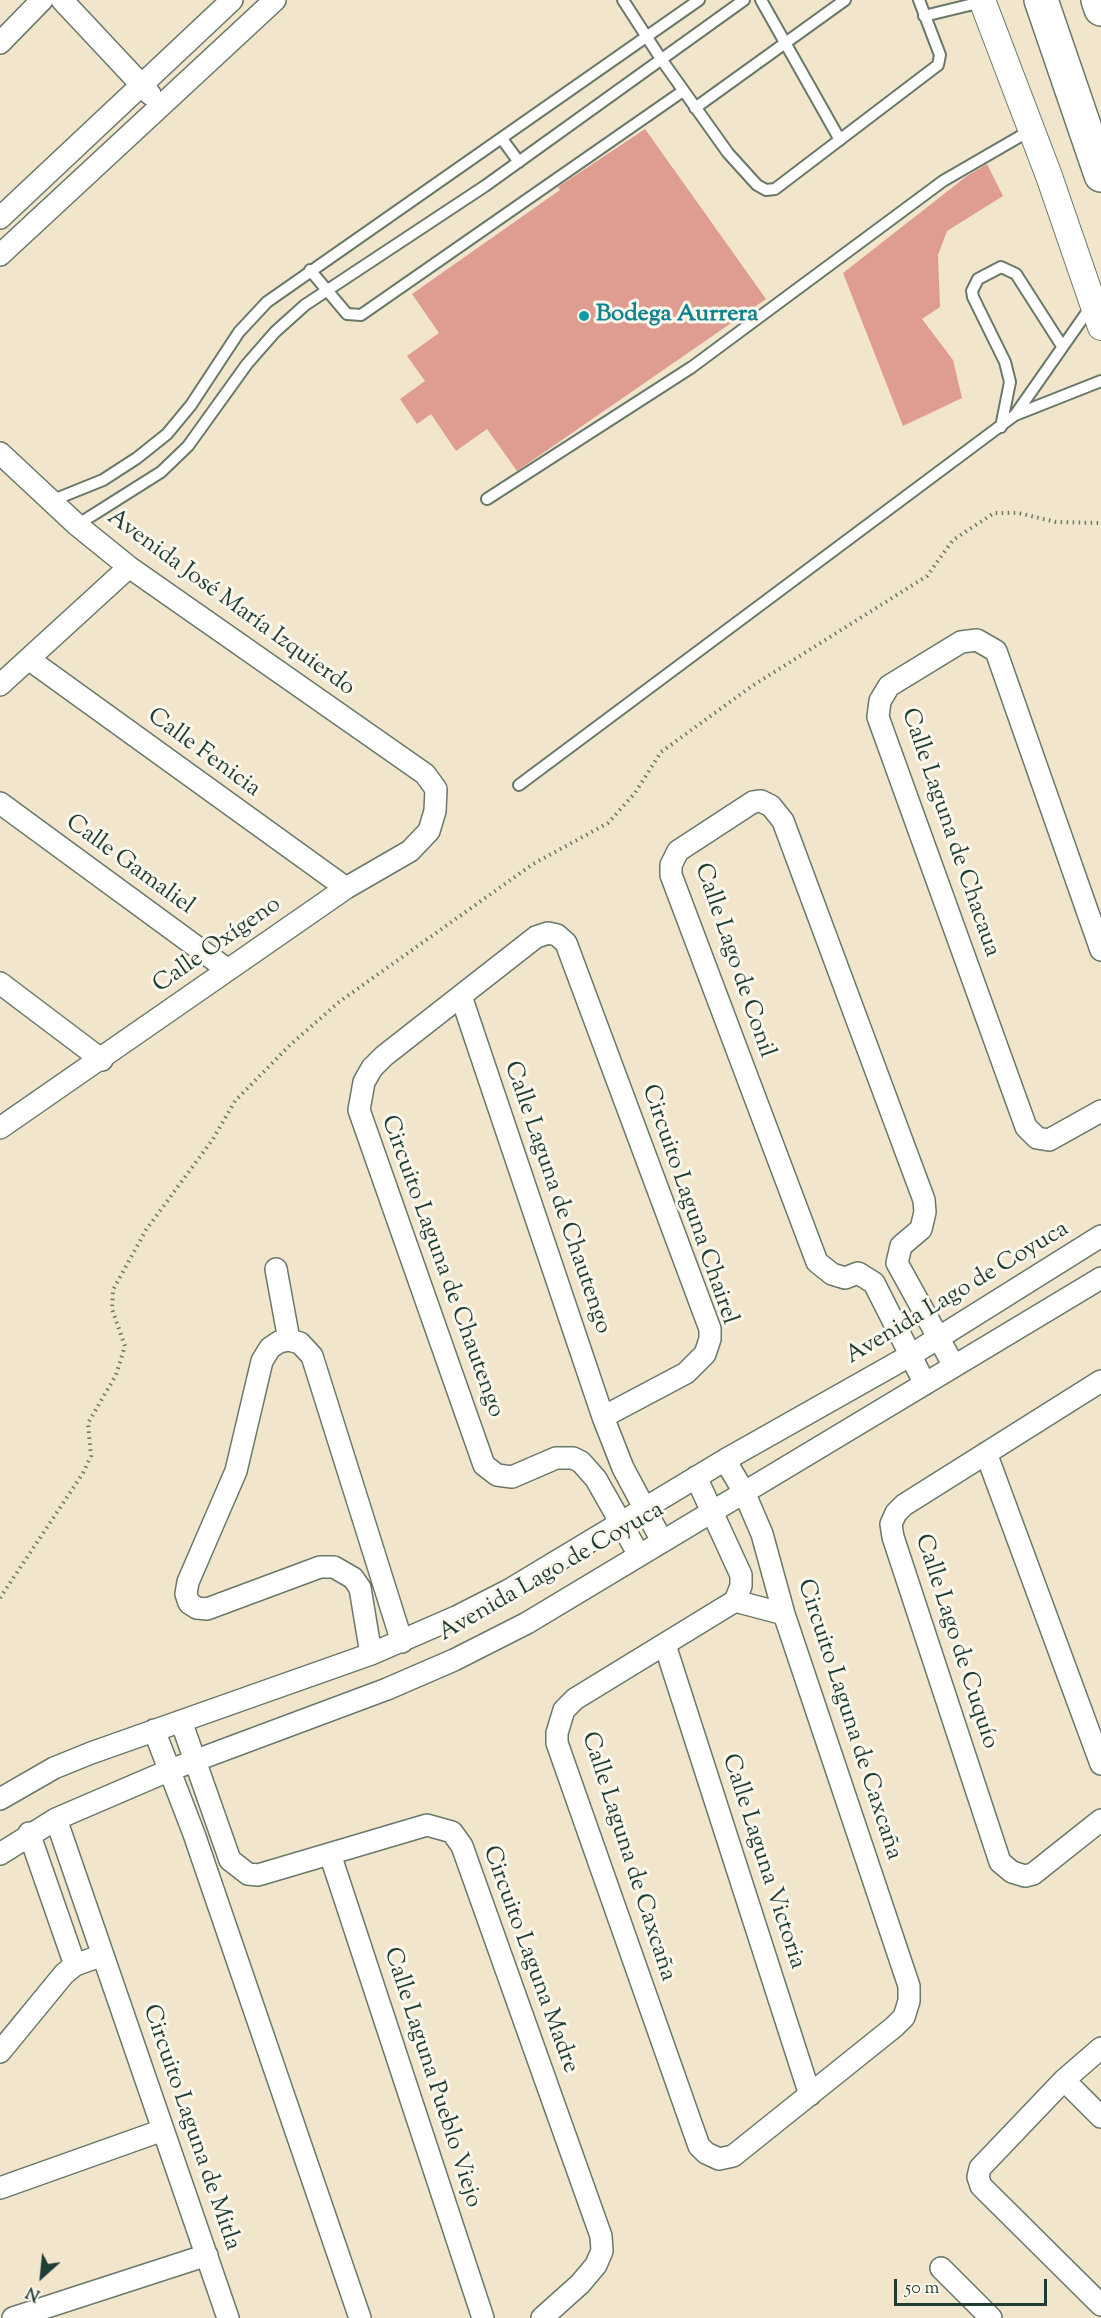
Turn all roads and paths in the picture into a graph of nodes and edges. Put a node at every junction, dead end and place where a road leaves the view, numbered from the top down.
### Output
1 (42, 0) edge
2 (62, 0) edge
3 (232, 0) edge
4 (274, 0) edge
5 (623, 0) edge
6 (699, 0) edge
7 (744, 0) edge
8 (761, 0) edge
9 (845, 0) edge
10 (919, 0) edge
11 (1041, 0) edge
12 (1098, 0) edge
13 (982, 1) edge
14 (1101, 9) edge
15 (924, 16) junction
16 (646, 37) junction
17 (0, 42) edge
18 (784, 44) junction
19 (661, 59) junction
20 (141, 84) junction
21 (683, 91) junction
22 (161, 106) junction
23 (695, 108) junction
24 (1032, 129) junction
25 (502, 139) junction
26 (840, 140) junction
27 (519, 162) junction
28 (1101, 175) edge
29 (0, 218) edge
30 (0, 255) edge
31 (310, 270) junction
32 (326, 289) junction
33 (1097, 316) edge
34 (1062, 346) junction
35 (1101, 381) edge
36 (1015, 415) junction
37 (1001, 427) junction
38 (0, 453) edge
39 (487, 499) dead end
40 (51, 501) junction
41 (77, 525) junction
42 (129, 567) junction
43 (30, 660) junction
44 (0, 685) edge
45 (519, 785) dead end
46 (436, 789) joint
47 (0, 803) edge
48 (346, 888) junction
49 (557, 935) joint
50 (1101, 950) edge
51 (228, 970) junction
52 (0, 983) edge
53 (461, 996) junction
54 (102, 1060) junction
55 (1101, 1111) edge
56 (0, 1128) edge
57 (1101, 1236) edge
58 (276, 1269) dead end
59 (1101, 1278) edge
60 (939, 1337) junction
61 (289, 1340) junction
62 (910, 1355) junction
63 (954, 1366) junction
64 (1101, 1382) edge
65 (925, 1384) junction
66 (603, 1417) junction
67 (986, 1453) junction
68 (725, 1460) junction
69 (696, 1477) junction
70 (744, 1492) junction
71 (646, 1508) junction
72 (712, 1511) junction
73 (621, 1522) junction
74 (662, 1541) junction
75 (639, 1555) junction
76 (735, 1601) junction
77 (784, 1614) junction
78 (402, 1642) junction
79 (665, 1645) junction
80 (371, 1654) junction
81 (181, 1721) junction
82 (154, 1731) junction
83 (195, 1761) junction
84 (1101, 1764) edge
85 (170, 1770) junction
86 (0, 1799) edge
87 (56, 1819) junction
88 (1101, 1820) edge
89 (29, 1833) junction
90 (0, 1854) edge
91 (330, 1854) junction
92 (103, 1955) junction
93 (75, 1965) junction
94 (1101, 2048) edge
95 (0, 2052) edge
96 (1064, 2080) junction
97 (810, 2095) junction
98 (1101, 2117) edge
99 (163, 2130) junction
100 (0, 2188) edge
101 (207, 2255) junction
102 (941, 2268) dead end
103 (1101, 2305) edge
104 (13, 2318) edge
105 (228, 2318) edge
106 (360, 2318) edge
107 (483, 2318) edge
108 (542, 2318) edge
109 (991, 2318) edge

1 - 17 street
2 - 20 street
3 - 20 street
4 - 22 street
5 - 16 lane
6 - 16 lane
7 - 19 lane
8 - 18 lane
9 - 18 lane
10 - 15 lane
11 - 28 main road
12 - 14 main road
13 - 15 lane
13 - 24 street
15 - 26 lane
16 - 19 lane
16 - 25 lane
18 - 23 lane
18 - 26 lane
19 - 21 lane
19 - 27 lane
20 - 22 street
20 - 29 street
21 - 23 lane
21 - 32 lane
22 - 30 street
23 - 26 lane
24 - 33 street
24 - 39 lane
25 - 27 lane
25 - 31 lane
27 - 32 lane
31 - 32 lane
31 - 40 lane
32 - 41 lane
33 - 34 lane
34 - 36 lane
34 - 37 lane
35 - 36 lane
36 - 37 lane
37 - 45 lane
38 - 40 street, Avenida José María Izquierdo
40 - 41 street, Avenida José María Izquierdo
41 - 42 street, Avenida José María Izquierdo
42 - 43 street
42 - 46 street, Avenida José María Izquierdo
43 - 44 street
43 - 48 street, Calle Fenicia
46 - 48 street, Calle Oxígeno
47 - 51 street, Calle Gamaliel
48 - 51 street, Calle Oxígeno
49 - 53 street, Circuito Laguna de Chautengo
49 - 66 street, Circuito Laguna Chairel
50 - 55 street, Calle Laguna de Chacaua
51 - 54 street, Calle Oxígeno
52 - 54 street
53 - 66 street, Calle Laguna de Chautengo
53 - 73 street, Circuito Laguna de Chautengo
54 - 56 street, Calle Oxígeno
57 - 60 street, Avenida Lago de Coyuca
58 - 61 street
59 - 63 street, Avenida Lago de Coyuca
60 - 62 street, Avenida Lago de Coyuca
60 - 62 street, Calle Lago de Conil
60 - 63 street, Calle Lago de Conil
61 - 78 street
61 - 80 street
62 - 65 street, Calle Lago de Conil
62 - 68 street, Avenida Lago de Coyuca
63 - 65 street, Avenida Lago de Coyuca
64 - 67 street, Calle Lago de Cuquío
65 - 70 street, Avenida Lago de Coyuca
66 - 71 street
67 - 84 street
67 - 88 street, Calle Lago de Cuquío
68 - 69 street, Avenida Lago de Coyuca
68 - 70 street, Circuito Laguna de Caxcaña
69 - 71 street, Avenida Lago de Coyuca
69 - 72 street
70 - 72 street, Avenida Lago de Coyuca
70 - 77 street, Circuito Laguna de Caxcaña
71 - 73 street, Avenida Lago de Coyuca
71 - 74 street
72 - 74 street, Avenida Lago de Coyuca
72 - 76 street
73 - 75 street, Circuito Laguna de Chautengo
73 - 78 street, Avenida Lago de Coyuca
74 - 75 street, Avenida Lago de Coyuca
75 - 83 street, Avenida Lago de Coyuca
76 - 77 street
76 - 79 street, Calle Laguna de Caxcaña
77 - 97 street, Circuito Laguna de Caxcaña
78 - 80 street, Avenida Lago de Coyuca
79 - 97 street, Calle Laguna Victoria
79 - 97 street, Calle Laguna de Caxcaña
80 - 81 street, Avenida Lago de Coyuca
81 - 82 street, Avenida Lago de Coyuca
81 - 83 street, Circuito Laguna Madre
82 - 85 street
82 - 86 street, Avenida Lago de Coyuca
83 - 85 street, Avenida Lago de Coyuca
83 - 91 street, Circuito Laguna Madre
85 - 87 street, Avenida Lago de Coyuca
85 - 106 street
87 - 89 street, Avenida Lago de Coyuca
87 - 92 street, Circuito Laguna de Mitla
89 - 90 street, Avenida Lago de Coyuca
89 - 93 street
91 - 107 street, Calle Laguna Pueblo Viejo
91 - 108 street, Circuito Laguna Madre
92 - 93 street
92 - 99 street, Circuito Laguna de Mitla
93 - 95 street
94 - 96 street
96 - 98 street
96 - 103 street
99 - 100 street
99 - 101 street, Circuito Laguna de Mitla
101 - 104 street
101 - 105 street, Circuito Laguna de Mitla
102 - 109 street

